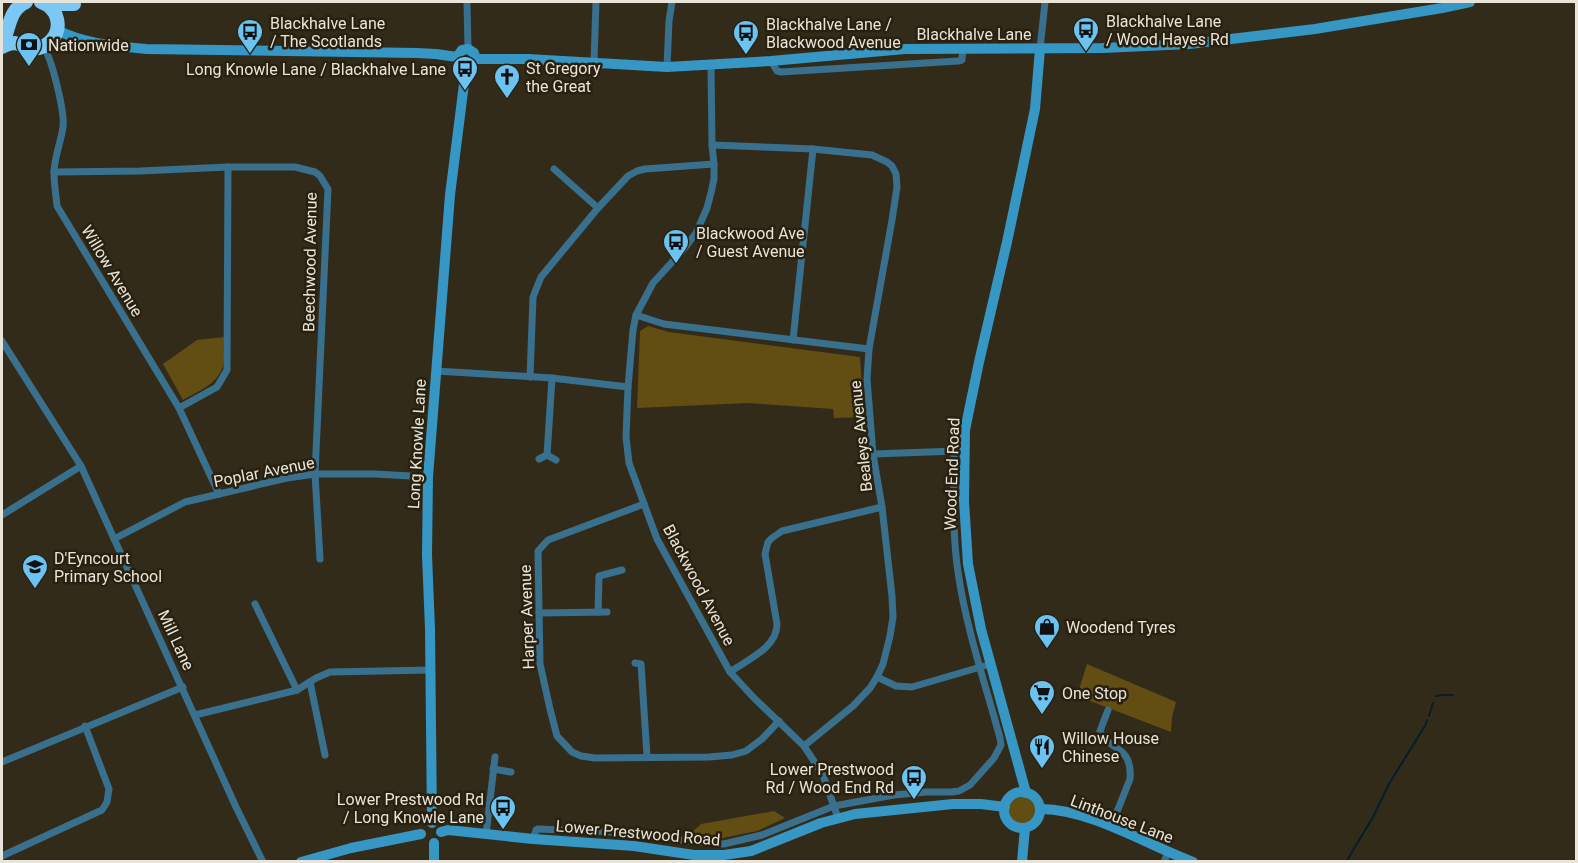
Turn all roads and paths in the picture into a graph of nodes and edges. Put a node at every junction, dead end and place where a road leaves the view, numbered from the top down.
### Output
1 (26, 2) edge
2 (41, 2) edge
3 (467, 2) edge
4 (596, 2) edge
5 (672, 2) edge
6 (1045, 2) edge
7 (1470, 2) edge
8 (76, 3) edge
9 (8, 17) edge
10 (57, 24) junction
11 (20, 45) junction
12 (2, 46) edge
13 (44, 46) junction
14 (963, 48) junction
15 (468, 49) junction
16 (1040, 49) junction
17 (457, 57) junction
18 (476, 59) junction
19 (771, 61) junction
20 (594, 62) junction
21 (711, 65) junction
22 (667, 66) junction
23 (466, 68) junction
24 (712, 146) junction
25 (813, 149) junction
26 (714, 164) junction
27 (228, 167) junction
28 (554, 169) dead end
29 (54, 172) junction
30 (597, 208) junction
31 (636, 315) junction
32 (793, 340) junction
33 (2, 341) edge
34 (869, 349) junction
35 (436, 371) junction
36 (530, 377) junction
37 (552, 378) junction
38 (628, 387) junction
39 (179, 408) junction
40 (954, 451) junction
41 (965, 451) junction
42 (873, 454) junction
43 (547, 455) junction
44 (539, 459) dead end
45 (556, 460) dead end
46 (81, 466) junction
47 (315, 474) junction
48 (428, 477) junction
49 (219, 494) junction
50 (644, 504) junction
51 (882, 507) junction
52 (2, 515) edge
53 (114, 539) junction
54 (320, 559) dead end
55 (622, 570) dead end
56 (255, 604) dead end
57 (598, 612) junction
58 (607, 612) dead end
59 (540, 613) junction
60 (635, 663) dead end
61 (986, 666) junction
62 (430, 670) junction
63 (730, 672) junction
64 (877, 677) junction
65 (310, 682) junction
66 (183, 687) junction
67 (297, 690) junction
68 (1108, 710) dead end
69 (195, 715) junction
70 (779, 721) junction
71 (85, 726) junction
72 (804, 746) junction
73 (325, 755) dead end
74 (647, 756) junction
75 (495, 757) dead end
76 (2, 762) edge
77 (493, 769) junction
78 (511, 772) dead end
79 (1025, 793) junction
80 (834, 806) junction
81 (1005, 807) junction
82 (1040, 809) junction
83 (838, 818) junction
84 (432, 824) junction
85 (1111, 827) junction
86 (1025, 828) junction
87 (441, 832) junction
88 (421, 834) junction
89 (486, 835) junction
90 (533, 839) junction
91 (434, 843) junction
92 (2, 856) edge
93 (1166, 857) edge
94 (263, 861) edge
95 (301, 861) edge
96 (434, 861) edge
97 (1022, 861) edge
98 (1193, 861) edge

1 - 9 highway
2 - 8 highway
2 - 10 highway
3 - 15 street
4 - 20 street
5 - 22 street
6 - 16 street
7 - 16 main road, Blackhalve Lane
8 - 10 highway
9 - 11 highway
9 - 12 highway
10 - 13 highway
10 - 17 main road
11 - 12 highway
11 - 13 highway
13 - 29 street, Willow Avenue
14 - 16 main road, Blackhalve Lane
14 - 19 main road, Blackhalve Lane
14 - 19 street
15 - 17 main road
15 - 18 main road
16 - 41 main road, Wood End Road
17 - 23 main road
18 - 20 main road, Blackhalve Lane
18 - 23 main road
19 - 21 main road, Blackhalve Lane
20 - 22 main road, Blackhalve Lane
21 - 22 main road, Blackhalve Lane
21 - 24 street, Blackwood Avenue
23 - 35 main road, Long Knowle Lane
24 - 25 street, Bealeys Avenue
24 - 26 street, Blackwood Avenue
25 - 32 street
25 - 34 street, Bealeys Avenue
26 - 30 street
26 - 31 street, Blackwood Avenue
27 - 29 street, Beechwood Avenue
27 - 39 street
27 - 47 street, Beechwood Avenue
28 - 30 street
29 - 39 street, Willow Avenue
30 - 36 street
31 - 32 street
31 - 38 street, Blackwood Avenue
32 - 34 street
33 - 46 street, Mill Lane
34 - 42 street, Bealeys Avenue
35 - 36 street
35 - 48 main road, Long Knowle Lane
36 - 37 street
37 - 38 street
37 - 43 street
38 - 50 street, Blackwood Avenue
39 - 49 street, Willow Avenue
40 - 41 street
40 - 42 street
40 - 61 street
41 - 61 main road, Wood End Road
42 - 51 street, Bealeys Avenue
43 - 44 street
43 - 45 street
46 - 52 street
46 - 53 street, Mill Lane
47 - 48 street, Poplar Avenue
47 - 49 street, Poplar Avenue
47 - 54 street, Beechwood Avenue
48 - 62 main road, Long Knowle Lane
49 - 53 street, Poplar Avenue
50 - 59 street, Harper Avenue
50 - 63 street, Blackwood Avenue
51 - 63 street
51 - 64 street, Bealeys Avenue
53 - 66 street, Mill Lane
55 - 57 street
56 - 67 street
57 - 58 street
57 - 59 street
59 - 74 street, Harper Avenue
60 - 74 street
61 - 64 street
61 - 79 main road, Wood End Road
61 - 80 street
62 - 65 street
62 - 84 main road, Long Knowle Lane
63 - 70 street, Blackwood Avenue
64 - 72 street, Bealeys Avenue
65 - 67 street
65 - 73 street
66 - 69 street, Mill Lane
66 - 71 street
67 - 69 street
68 - 85 street
69 - 94 street, Mill Lane
70 - 72 street, Blackwood Avenue
70 - 74 street, Harper Avenue
71 - 76 street
71 - 92 street
72 - 80 street, Blackwood Avenue
75 - 77 street
77 - 78 street
77 - 89 street
79 - 81 main road
79 - 82 main road
80 - 83 street, Blackwood Avenue
80 - 90 street
81 - 83 main road, Lower Prestwood Road
81 - 86 main road
82 - 85 main road, Linthouse Lane
82 - 86 main road
83 - 90 main road, Lower Prestwood Road
84 - 87 main road
84 - 88 main road
85 - 93 main road, Linthouse Lane
86 - 97 main road
87 - 89 main road, Lower Prestwood Road
87 - 91 main road
88 - 91 main road
88 - 95 main road
89 - 90 main road, Lower Prestwood Road
91 - 96 main road
93 - 98 main road, Linthouse Lane

